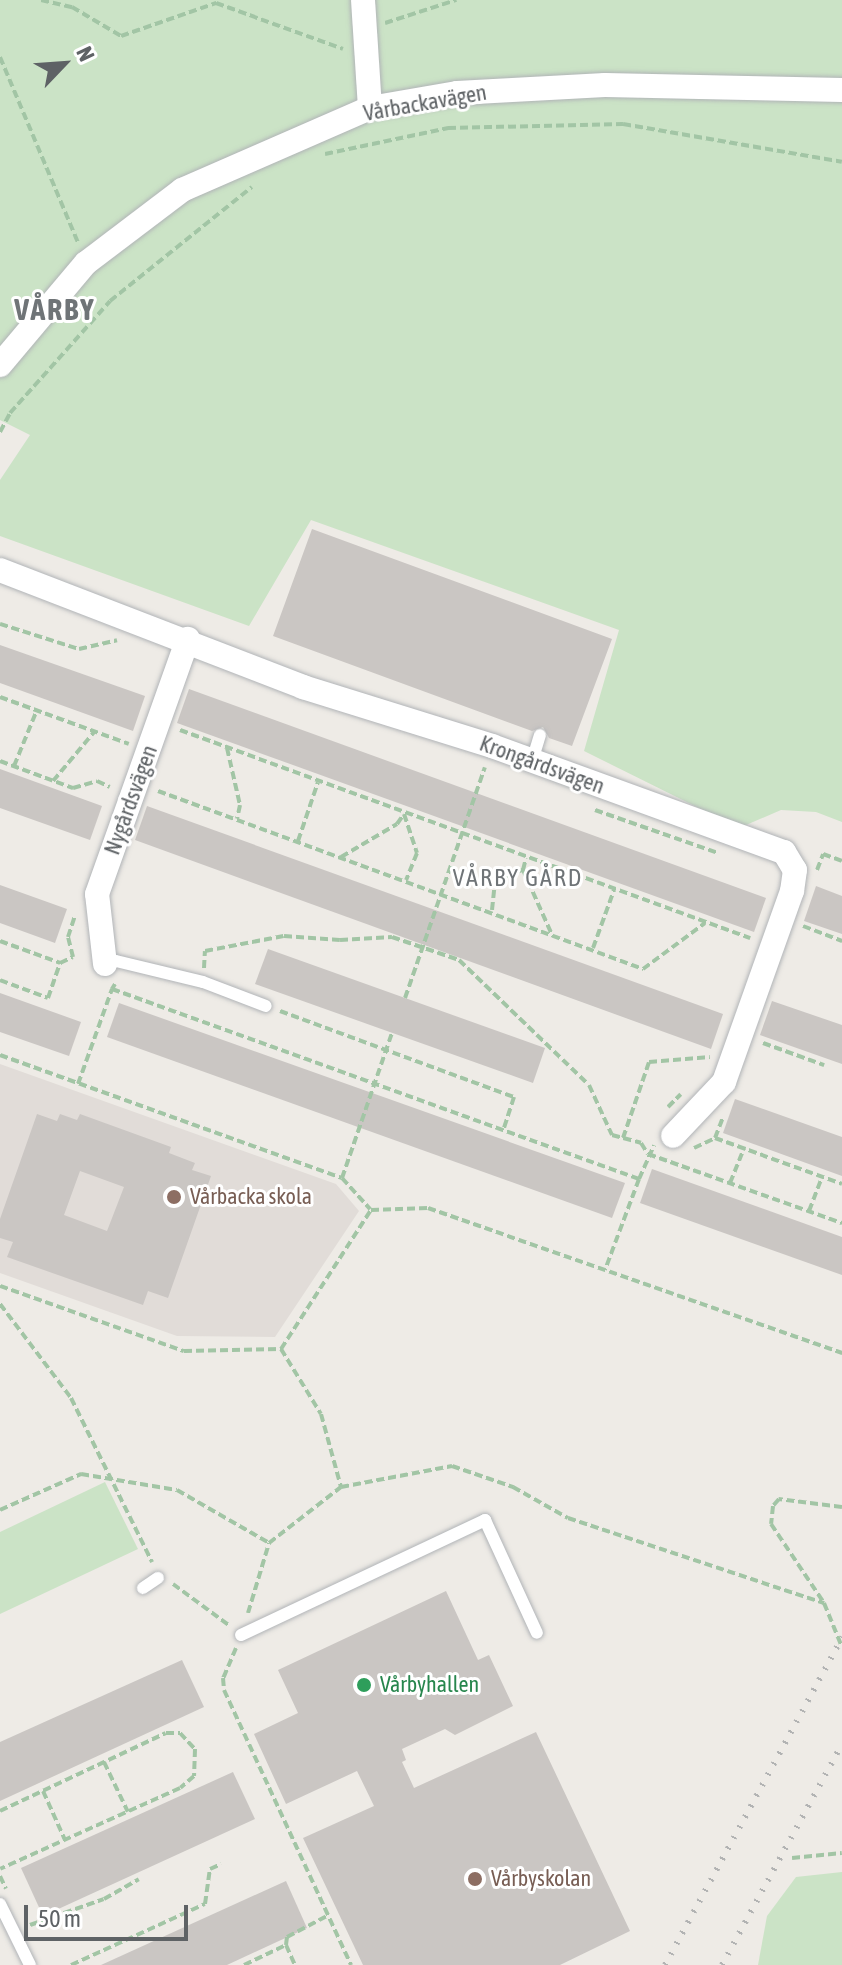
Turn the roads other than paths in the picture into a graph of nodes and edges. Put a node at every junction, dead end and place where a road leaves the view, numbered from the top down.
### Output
1 (363, 0) edge
2 (842, 90) edge
3 (370, 108) junction
4 (0, 365) edge
5 (0, 570) edge
6 (188, 639) junction
7 (540, 735) dead end
8 (532, 761) junction
9 (105, 964) joint
10 (266, 1006) road end
11 (673, 1136) road end
12 (158, 1578) road end
13 (143, 1588) dead end
14 (537, 1633) dead end
15 (241, 1635) road end
16 (0, 1904) edge
17 (30, 1965) edge

1 - 3 street
2 - 3 street, Vårbackavägen
3 - 4 street, Vårbackavägen
5 - 6 street, Krongårdsvägen
6 - 8 street, Krongårdsvägen
6 - 9 street, Nygårdsvägen
7 - 8 lane
8 - 11 street, Krongårdsvägen
9 - 10 lane
12 - 13 lane
14 - 15 lane
16 - 17 lane

